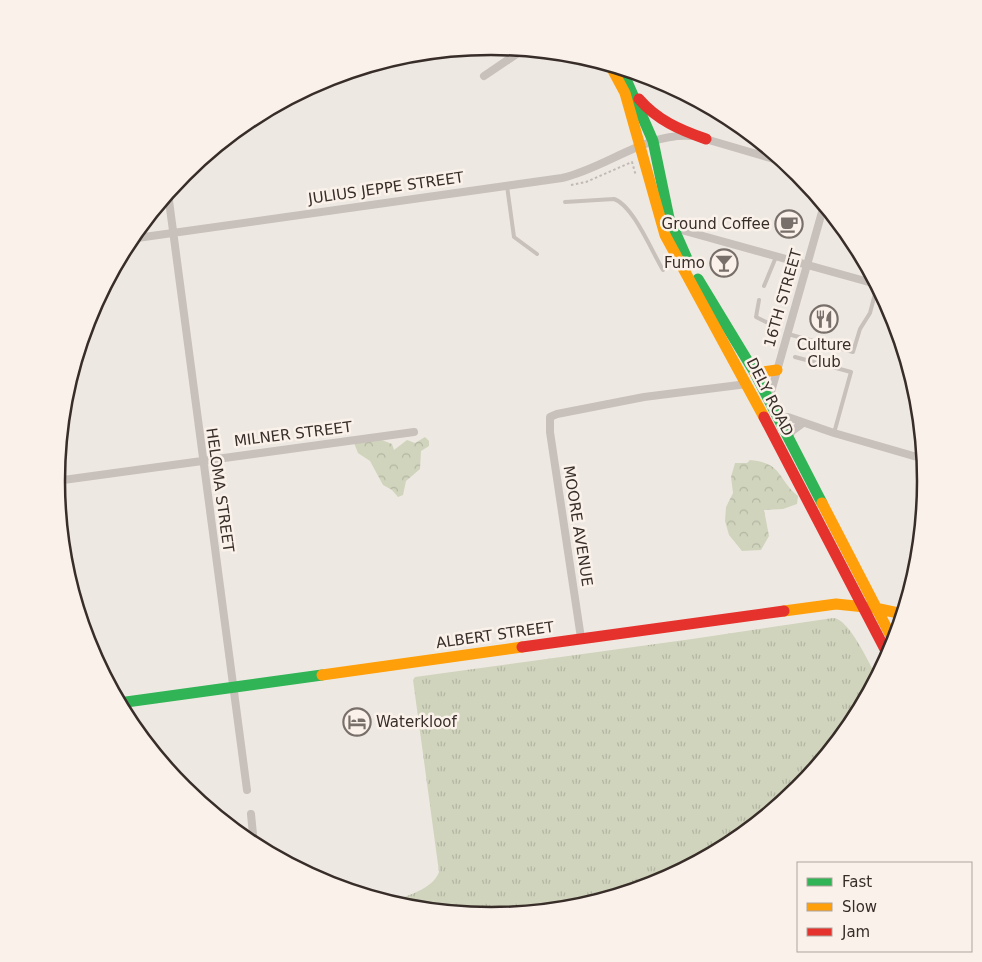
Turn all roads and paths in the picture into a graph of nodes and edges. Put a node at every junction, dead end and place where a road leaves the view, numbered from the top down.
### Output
1 (515, 56) edge
2 (614, 74) edge
3 (484, 76) dead end
4 (625, 77) edge
5 (631, 90) junction
6 (706, 139) junction
7 (653, 142) junction
8 (640, 147) junction
9 (767, 157) edge
10 (507, 186) junction
11 (169, 202) edge
12 (565, 202) dead end
13 (822, 213) edge
14 (686, 231) dead end
15 (174, 232) junction
16 (143, 236) edge
17 (537, 254) dead end
18 (776, 256) junction
19 (807, 265) junction
20 (663, 270) dead end
21 (867, 282) edge
22 (764, 286) dead end
23 (874, 296) edge
24 (759, 300) dead end
25 (774, 326) dead end
26 (788, 334) junction
27 (795, 357) dead end
28 (777, 370) junction
29 (755, 373) junction
30 (747, 384) junction
31 (769, 399) junction
32 (780, 422) junction
33 (803, 423) junction
34 (414, 432) dead end
35 (834, 433) junction
36 (788, 438) junction
37 (779, 447) junction
38 (916, 457) edge
39 (202, 460) junction
40 (65, 480) edge
41 (861, 606) junction
42 (875, 608) junction
43 (896, 612) edge
44 (889, 633) edge
45 (581, 638) junction
46 (884, 647) edge
47 (234, 688) junction
48 (127, 702) edge
49 (247, 790) dead end
50 (250, 814) dead end
51 (253, 834) edge

1 - 3 street
2 - 8 main road, DELY ROAD
4 - 5 main road, DELY ROAD
5 - 6 main road
5 - 7 main road, DELY ROAD
6 - 7 street, JULIUS JEPPE STREET
6 - 9 street, JULIUS JEPPE STREET
7 - 8 street, JULIUS JEPPE STREET
7 - 29 main road, DELY ROAD
8 - 10 street, JULIUS JEPPE STREET
8 - 30 main road, DELY ROAD
10 - 15 street, JULIUS JEPPE STREET
10 - 17 lane
11 - 15 street, HELOMA STREET
12 - 20 lane
13 - 19 street, 16TH STREET
14 - 18 street
15 - 16 street, JULIUS JEPPE STREET
15 - 39 street, HELOMA STREET
18 - 19 street
18 - 22 lane
19 - 21 street
19 - 26 street, 16TH STREET
23 - 26 lane
24 - 25 lane
26 - 28 street, 16TH STREET
27 - 35 lane
28 - 29 main road
28 - 31 street, 16TH STREET
29 - 31 main road, DELY ROAD
30 - 37 main road, DELY ROAD
30 - 45 street, MOORE AVENUE
31 - 32 main road, DELY ROAD
31 - 37 main road
32 - 33 street
32 - 36 main road, DELY ROAD
33 - 35 street
33 - 36 street
34 - 39 street, MILNER STREET
35 - 38 street
36 - 42 main road, DELY ROAD
37 - 41 main road, DELY ROAD
39 - 40 street, MILNER STREET
39 - 47 street, HELOMA STREET
41 - 42 main road, ALBERT STREET
41 - 45 main road, ALBERT STREET
41 - 46 main road, DELY ROAD
42 - 43 main road, ALBERT STREET
42 - 44 main road, DELY ROAD
45 - 47 main road, ALBERT STREET
47 - 48 main road, ALBERT STREET
47 - 49 street, HELOMA STREET
50 - 51 street

